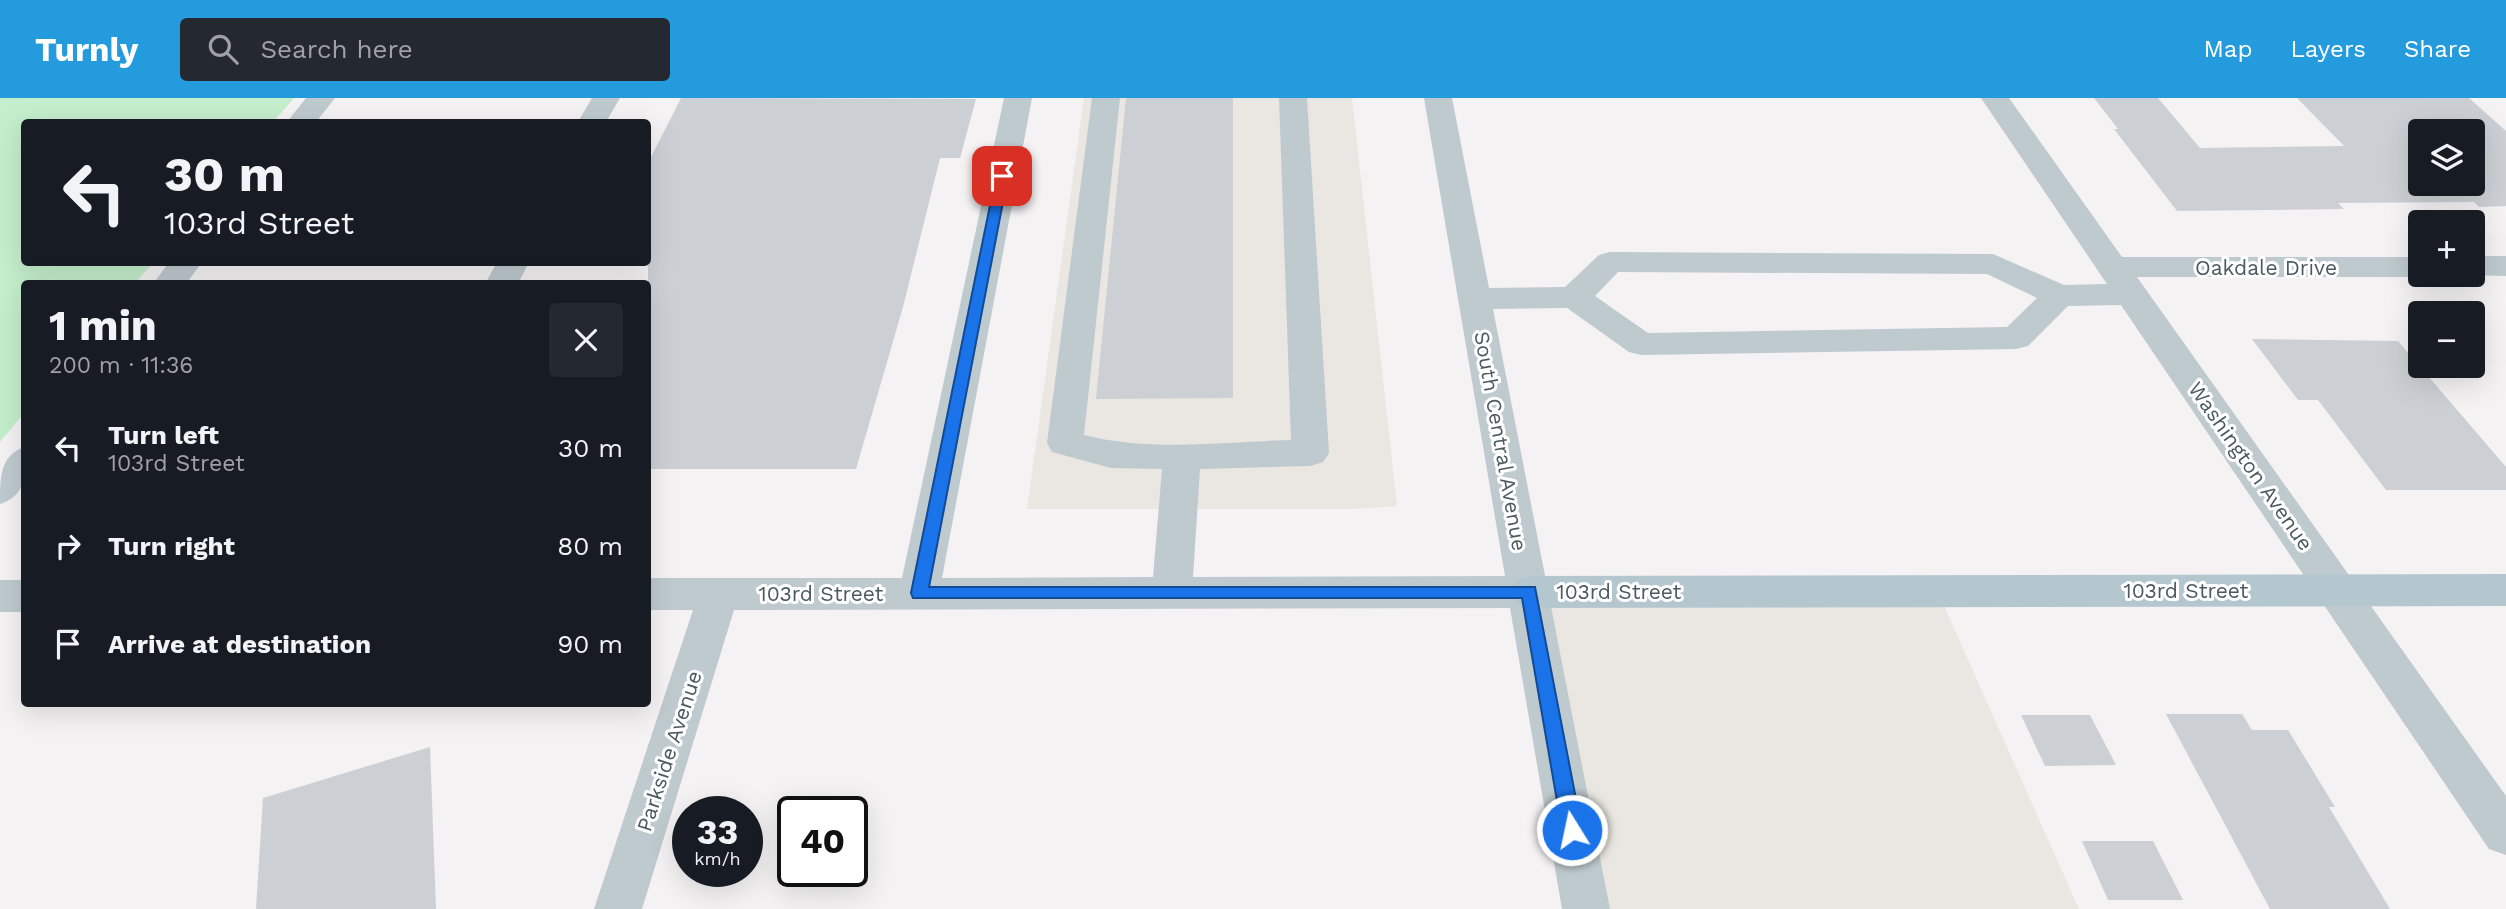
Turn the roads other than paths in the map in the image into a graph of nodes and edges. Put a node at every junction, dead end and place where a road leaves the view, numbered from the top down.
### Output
1 (321, 98) edge
2 (606, 98) edge
3 (1018, 98) edge
4 (1106, 98) edge
5 (1293, 98) edge
6 (1438, 98) edge
7 (1995, 98) edge
8 (304, 119) edge
9 (594, 119) edge
10 (183, 266) edge
11 (2485, 266) edge
12 (2506, 266) edge
13 (2408, 268) edge
14 (172, 280) edge
15 (2122, 280) junction
16 (2059, 296) junction
17 (1574, 297) junction
18 (1475, 299) junction
19 (1182, 456) junction
20 (21, 464) edge
21 (0, 490) edge
22 (2337, 590) junction
23 (2506, 590) edge
24 (1529, 592) junction
25 (719, 593) junction
26 (919, 593) junction
27 (1172, 593) junction
28 (651, 594) edge
29 (0, 596) edge
30 (21, 596) edge
31 (2506, 834) edge
32 (618, 909) edge
33 (1586, 909) edge

1 - 8 street
2 - 9 street
3 - 26 street
4 - 19 street
5 - 19 street
6 - 18 street, South Central Avenue
7 - 15 street, Washington Avenue
10 - 14 street
11 - 12 street
13 - 15 street, Oakdale Drive
15 - 16 street, Oakdale Drive
15 - 22 street, Washington Avenue
16 - 17 street
16 - 17 street
17 - 18 street
18 - 24 street, South Central Avenue
19 - 27 street
20 - 21 street
22 - 23 main road, 103rd Street
22 - 24 main road, 103rd Street
22 - 31 street, Washington Avenue
24 - 27 street, 103rd Street
24 - 33 street, South Central Avenue
25 - 26 street, 103rd Street
25 - 28 street, 103rd Street
25 - 32 street, Parkside Avenue
26 - 27 street, 103rd Street
29 - 30 street

